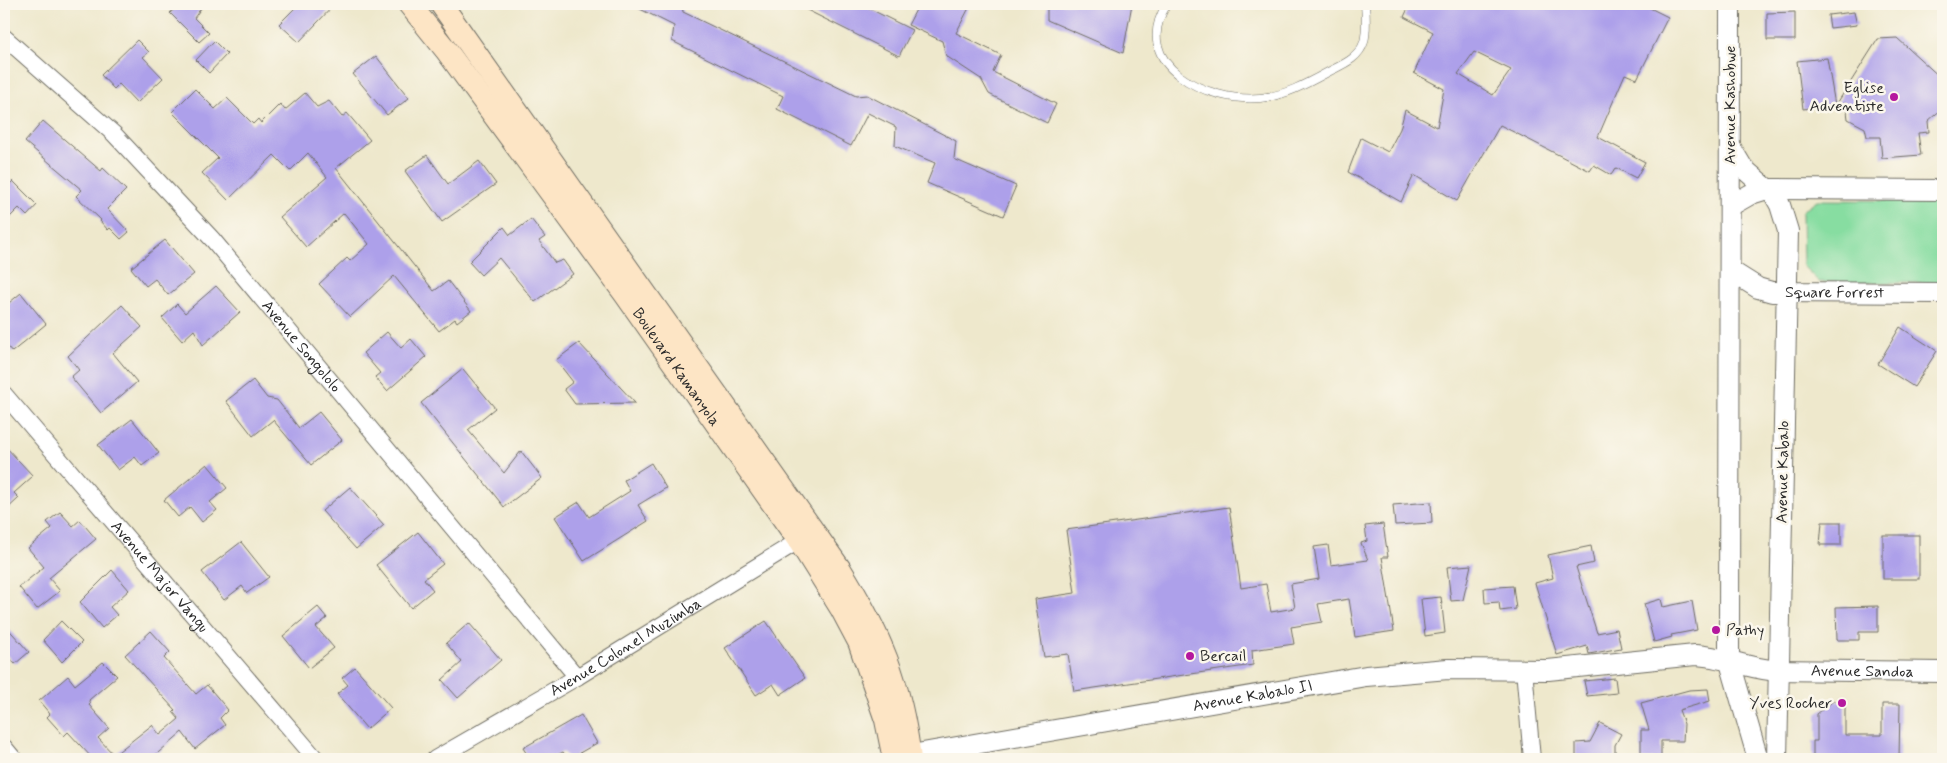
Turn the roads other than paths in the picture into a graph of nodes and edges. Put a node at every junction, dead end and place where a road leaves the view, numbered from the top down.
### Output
1 (409, 4) edge
2 (441, 4) edge
3 (1167, 4) edge
4 (1365, 4) edge
5 (1730, 4) edge
6 (4, 37) edge
7 (1730, 146) junction
8 (1769, 189) junction
9 (1943, 190) edge
10 (1730, 206) junction
11 (583, 222) junction
12 (1730, 271) junction
13 (1787, 293) junction
14 (1943, 294) edge
15 (4, 394) edge
16 (806, 536) junction
17 (1729, 660) junction
18 (1524, 669) junction
19 (1780, 670) junction
20 (1943, 672) edge
21 (577, 677) junction
22 (4, 747) edge
23 (902, 758) edge
24 (14, 759) edge
25 (316, 759) edge
26 (435, 759) edge
27 (1532, 759) edge
28 (1758, 759) edge
29 (1777, 759) edge

1 - 11 main road, Boulevard Kamanyola
2 - 11 main road, Boulevard Kamanyola
3 - 4 lane
5 - 7 street, Avenue Kashobwe
6 - 21 street, Avenue Songololo
7 - 8 street
7 - 10 street, Avenue Kashobwe
8 - 9 street
8 - 10 street
8 - 13 street, Avenue Kabalo
10 - 12 street
11 - 16 main road, Boulevard Kamanyola
12 - 13 street, Square Forrest
12 - 17 street
13 - 14 street, Square Forrest
13 - 19 street, Avenue Kabalo
15 - 25 street, Avenue Major Vangu
16 - 21 street, Avenue Colonel Muzimba
16 - 23 main road, Boulevard Kamanyola
17 - 18 street, Avenue Kabalo II
17 - 19 street, Avenue Sandoa
17 - 28 street
18 - 23 street, Avenue Kabalo II
18 - 27 street
19 - 20 street, Avenue Sandoa
19 - 29 street, Avenue Kabalo
21 - 26 street, Avenue Colonel Muzimba
22 - 24 street

